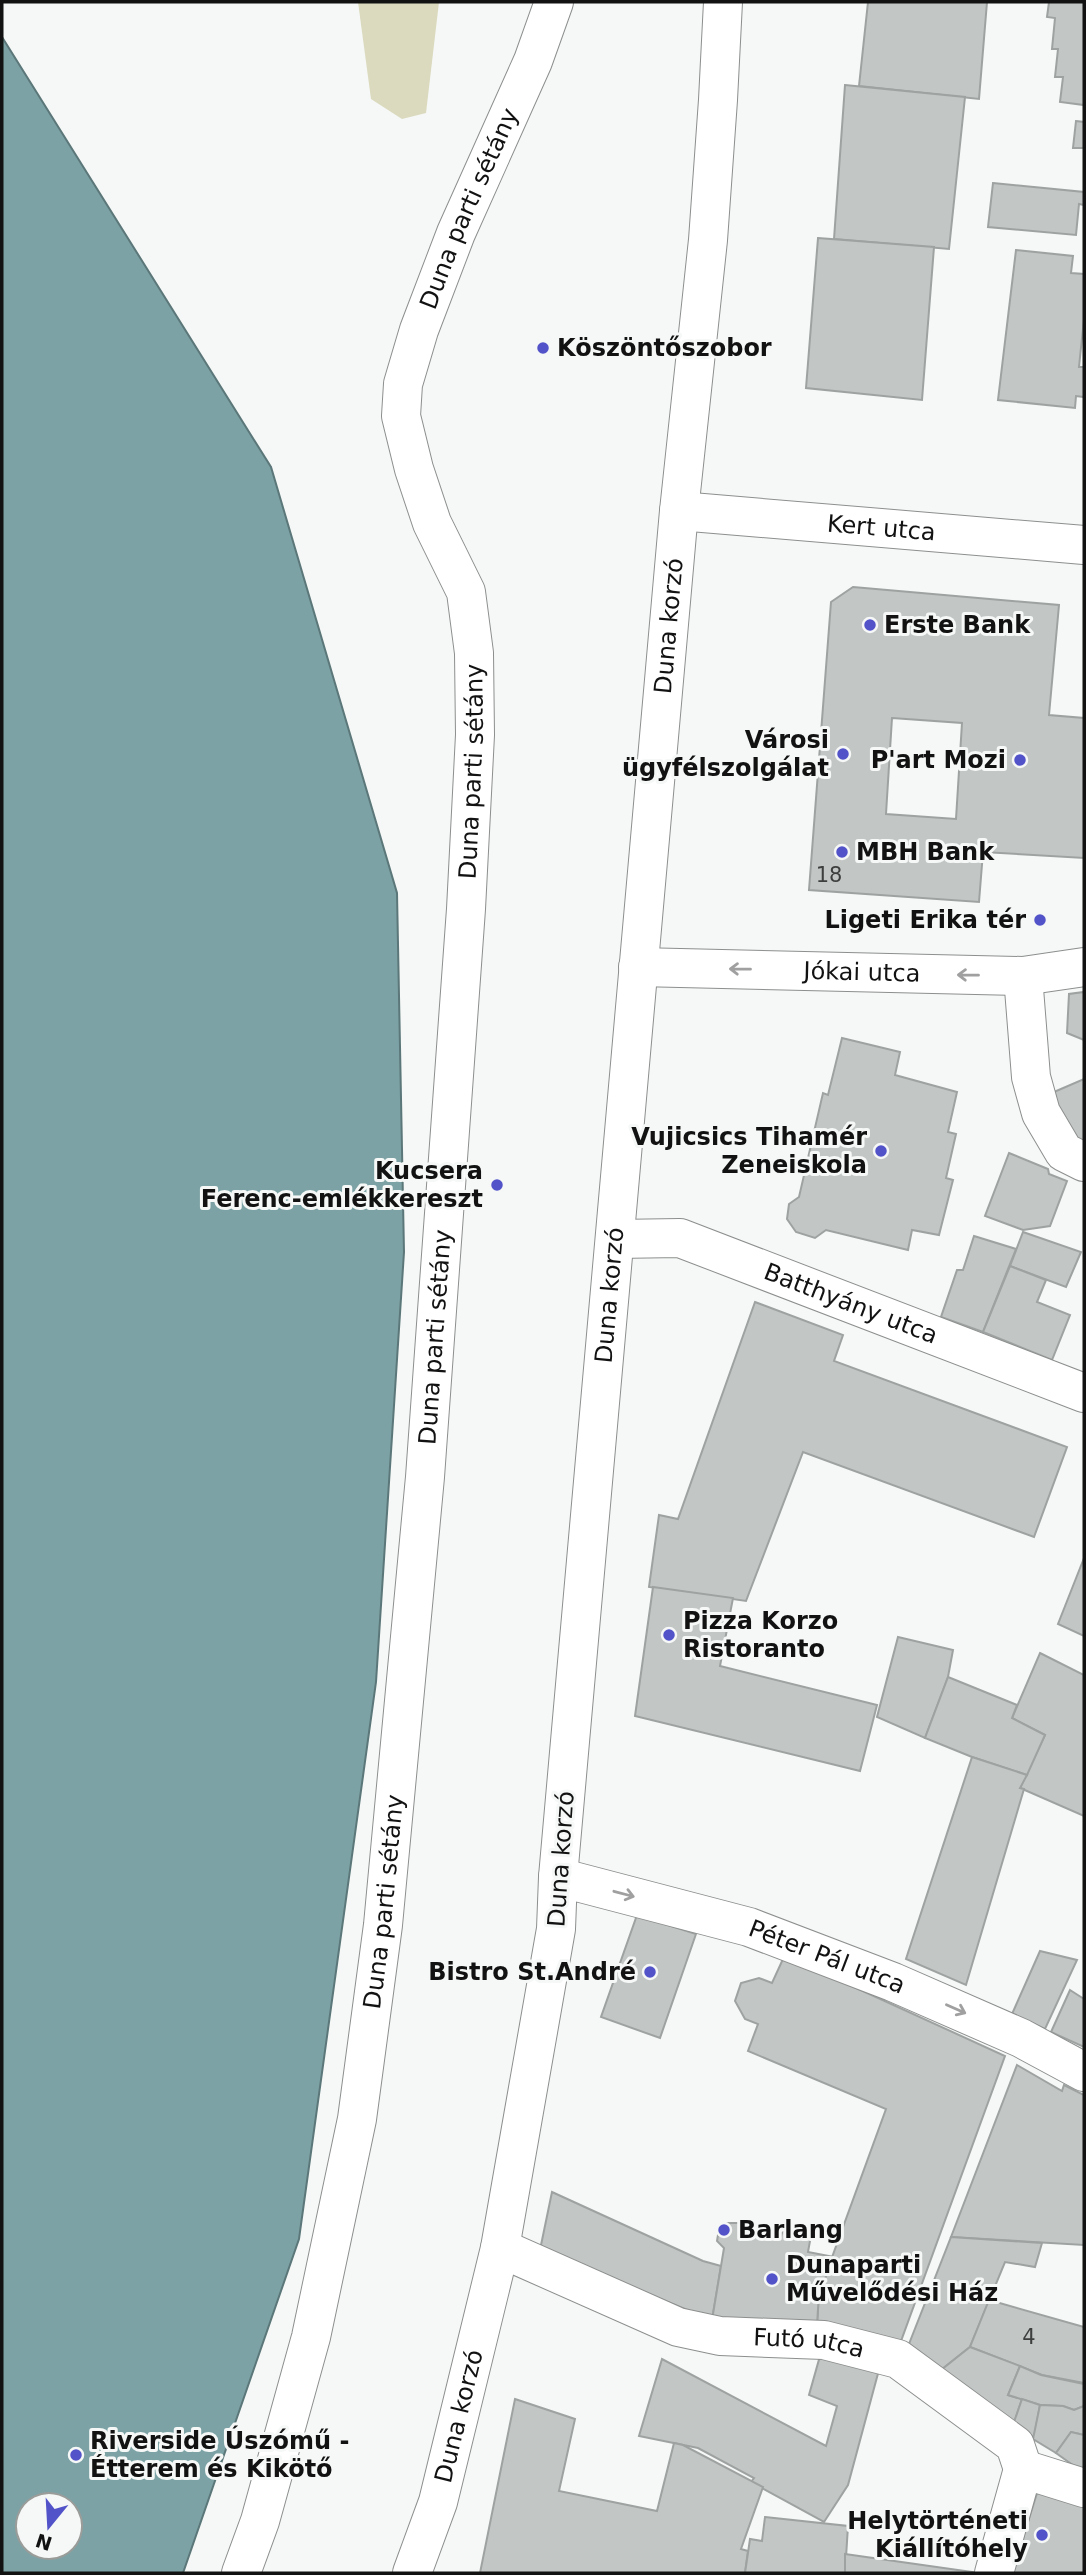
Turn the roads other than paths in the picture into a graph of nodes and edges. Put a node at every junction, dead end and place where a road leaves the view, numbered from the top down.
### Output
1 (554, 2) edge
2 (723, 2) edge
3 (679, 511) junction
4 (1084, 545) edge
5 (638, 967) junction
6 (1084, 967) edge
7 (1023, 976) junction
8 (1084, 1162) edge
9 (615, 1239) junction
10 (1084, 1393) edge
11 (558, 1877) junction
12 (1084, 2071) edge
13 (500, 2248) junction
14 (1023, 2469) junction
15 (1084, 2488) edge
16 (241, 2573) edge
17 (412, 2573) edge
18 (994, 2573) edge

1 - 16 street, Duna parti sétány
2 - 3 street, Duna korzó
3 - 4 street, Kert utca
3 - 5 street, Duna korzó
7 -> 5 street, Jókai utca
5 - 9 street, Duna korzó
6 - 7 street, Jókai utca
7 - 8 street
9 - 10 street, Batthyány utca
9 - 11 street, Duna korzó
11 -> 12 street, Péter Pál utca
11 - 13 street, Duna korzó
13 - 14 street, Futó utca
13 - 17 street, Duna korzó
14 - 15 street
14 - 18 street

